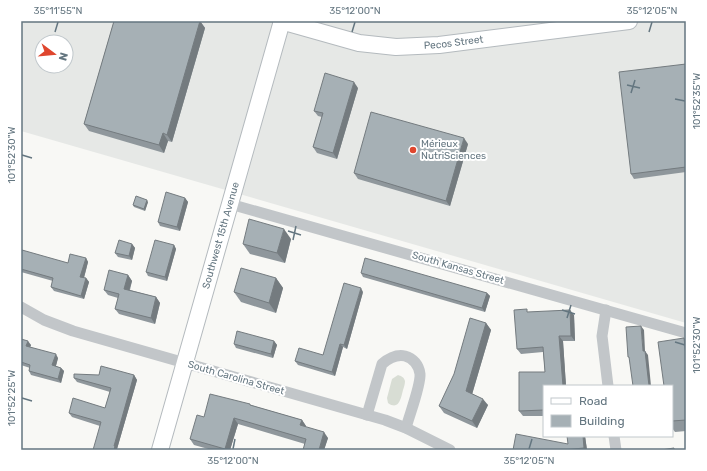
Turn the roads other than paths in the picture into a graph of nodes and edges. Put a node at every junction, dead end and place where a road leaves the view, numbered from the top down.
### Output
1 (281, 21) edge
2 (629, 21) edge
3 (230, 204) junction
4 (21, 307) edge
5 (606, 310) junction
6 (686, 333) edge
7 (184, 363) junction
8 (608, 385) edge
9 (367, 415) junction
10 (406, 428) junction
11 (614, 437) edge
12 (160, 450) edge
13 (450, 450) edge
14 (616, 450) edge

1 - 2 main road, Pecos Street
1 - 3 main road, Southwest 15th Avenue
3 - 5 street, South Kansas Street
3 - 7 main road, Southwest 15th Avenue
4 - 7 street, South Carolina Street
5 - 6 street, South Kansas Street
5 - 8 street
7 - 9 street, South Carolina Street
7 - 12 main road, Southwest 15th Avenue
9 - 10 street, South Carolina Street
9 - 10 street
10 - 13 street, South Carolina Street
11 - 14 street

